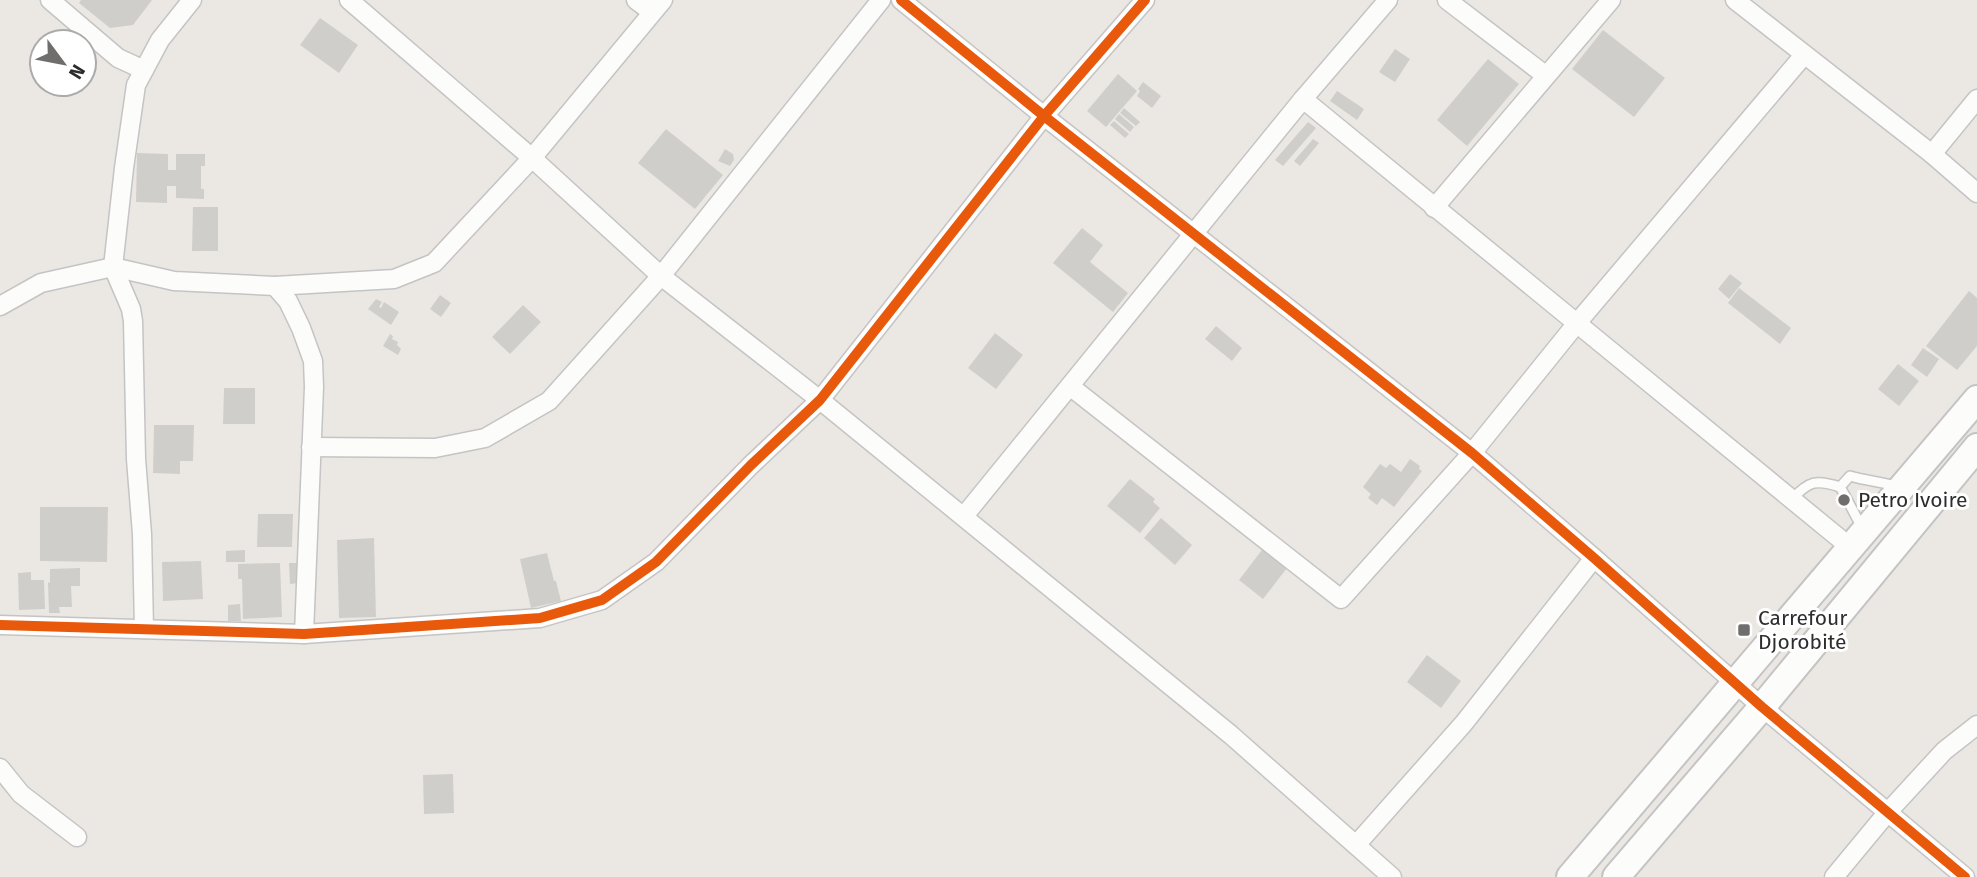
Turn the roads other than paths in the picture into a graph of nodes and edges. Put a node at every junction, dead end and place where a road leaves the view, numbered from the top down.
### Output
1 (50, 0) edge
2 (192, 0) edge
3 (349, 0) edge
4 (636, 0) edge
5 (881, 0) edge
6 (901, 0) edge
7 (1145, 0) edge
8 (1388, 0) edge
9 (1447, 0) edge
10 (1611, 0) edge
11 (1735, 0) edge
12 (657, 6) edge
13 (1804, 55) junction
14 (144, 70) junction
15 (1545, 75) junction
16 (1303, 99) junction
17 (1977, 99) edge
18 (1044, 116) junction
19 (1932, 154) junction
20 (533, 158) junction
21 (1977, 193) edge
22 (1434, 208) junction
23 (1194, 234) junction
24 (113, 267) junction
25 (661, 276) junction
26 (275, 286) junction
27 (0, 306) edge
28 (1577, 323) junction
29 (1071, 387) junction
30 (1977, 399) edge
31 (820, 400) junction
32 (311, 447) junction
33 (1977, 447) edge
34 (1472, 453) junction
35 (1840, 486) junction
36 (1901, 487) junction
37 (1792, 499) junction
38 (964, 516) junction
39 (1857, 538) junction
40 (1594, 558) junction
41 (0, 625) edge
42 (144, 629) junction
43 (304, 634) junction
44 (1736, 684) junction
45 (1762, 707) junction
46 (1977, 725) edge
47 (0, 768) edge
48 (1887, 813) junction
49 (77, 837) dead end
50 (1356, 845) junction
51 (1392, 877) edge
52 (1570, 877) edge
53 (1616, 877) edge
54 (1834, 877) edge
55 (1965, 877) edge

1 - 14 street
2 - 14 street
3 - 20 street
4 - 12 street
5 - 25 street
6 - 18 street
7 - 18 street
8 - 16 street
9 - 15 street
10 - 15 street
11 - 13 street
12 - 20 street
13 - 19 street
13 - 28 street
14 - 24 street
15 - 22 street
16 - 22 street
16 - 23 street
17 - 19 street
18 - 23 street
18 - 31 street
19 - 21 street
20 - 25 street
20 - 26 street
22 - 28 street
23 - 29 street
23 - 34 street
24 - 26 street
24 - 27 street
24 - 42 street
25 - 31 street
25 - 32 street
26 - 32 street
28 - 34 street
28 - 37 street
29 - 34 street
29 - 38 street
30 - 36 main road
31 - 38 street
31 - 43 street
32 - 43 street
33 - 45 main road
34 - 40 street
35 - 36 lane
35 - 37 lane
35 - 39 lane
36 - 39 main road
37 - 39 street
38 - 50 street
39 - 44 main road
40 - 44 street
40 - 50 street
41 - 42 street
42 - 43 street
44 - 45 street
44 - 52 main road
45 - 48 street
45 - 53 main road
46 - 48 street
47 - 49 street
48 - 54 street
48 - 55 street
50 - 51 street

